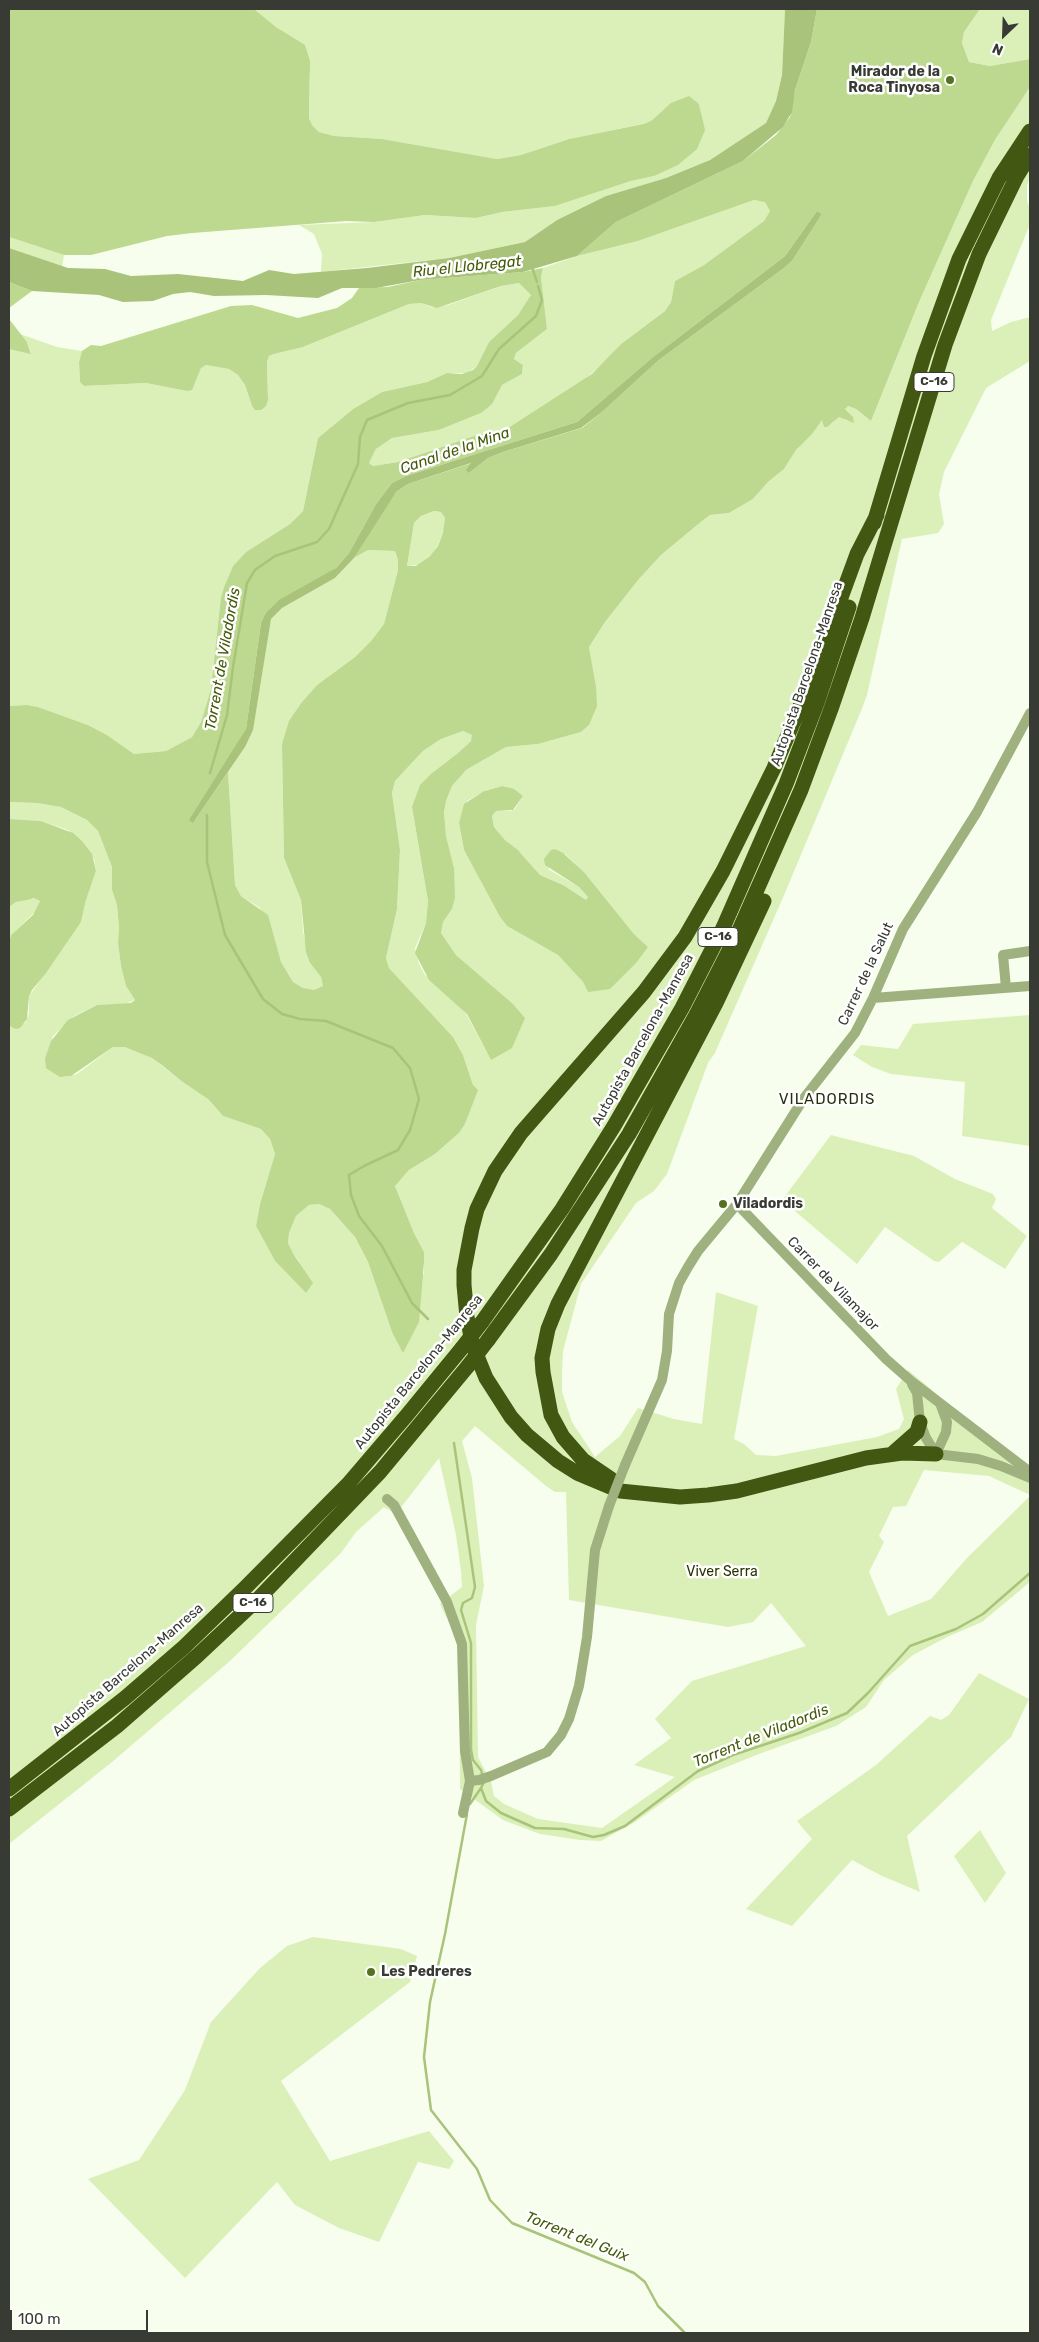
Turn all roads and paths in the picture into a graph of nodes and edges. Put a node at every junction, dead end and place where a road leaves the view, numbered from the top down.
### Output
1 (1030, 131) edge
2 (1030, 155) edge
3 (877, 515) junction
4 (862, 618) junction
5 (1030, 713) edge
6 (1030, 951) edge
7 (1030, 986) edge
8 (1006, 988) junction
9 (873, 998) junction
10 (737, 1204) junction
11 (911, 1381) junction
12 (940, 1403) junction
13 (920, 1422) junction
14 (892, 1454) junction
15 (936, 1454) junction
16 (1030, 1472) edge
17 (1030, 1478) edge
18 (642, 1493) junction
19 (387, 1499) dead end
20 (474, 1781) junction
21 (9, 1789) edge
22 (9, 1809) edge
23 (463, 1813) dead end

1 - 3 highway, Autopista Barcelona-Manresa / C-16
2 - 4 highway, C-16
3 - 18 highway
3 - 21 highway, Autopista Barcelona-Manresa / C-16, bridge
4 - 18 highway
4 - 22 highway, C-16, bridge
5 - 9 street, Carrer de la Salut
6 - 8 street
7 - 8 street
8 - 9 street
9 - 10 street, Carrer de la Salut
10 - 11 street, Carrer de Vilamajor
10 - 20 street, Carrer de la Salut, bridge
11 - 12 street, Carrer de Vilamajor
11 - 13 street
12 - 15 street
12 - 16 street, Carrer de Vilamajor
13 - 14 highway
13 - 15 street
14 - 15 highway
14 - 18 highway
15 - 17 street
19 - 20 street
20 - 23 street

